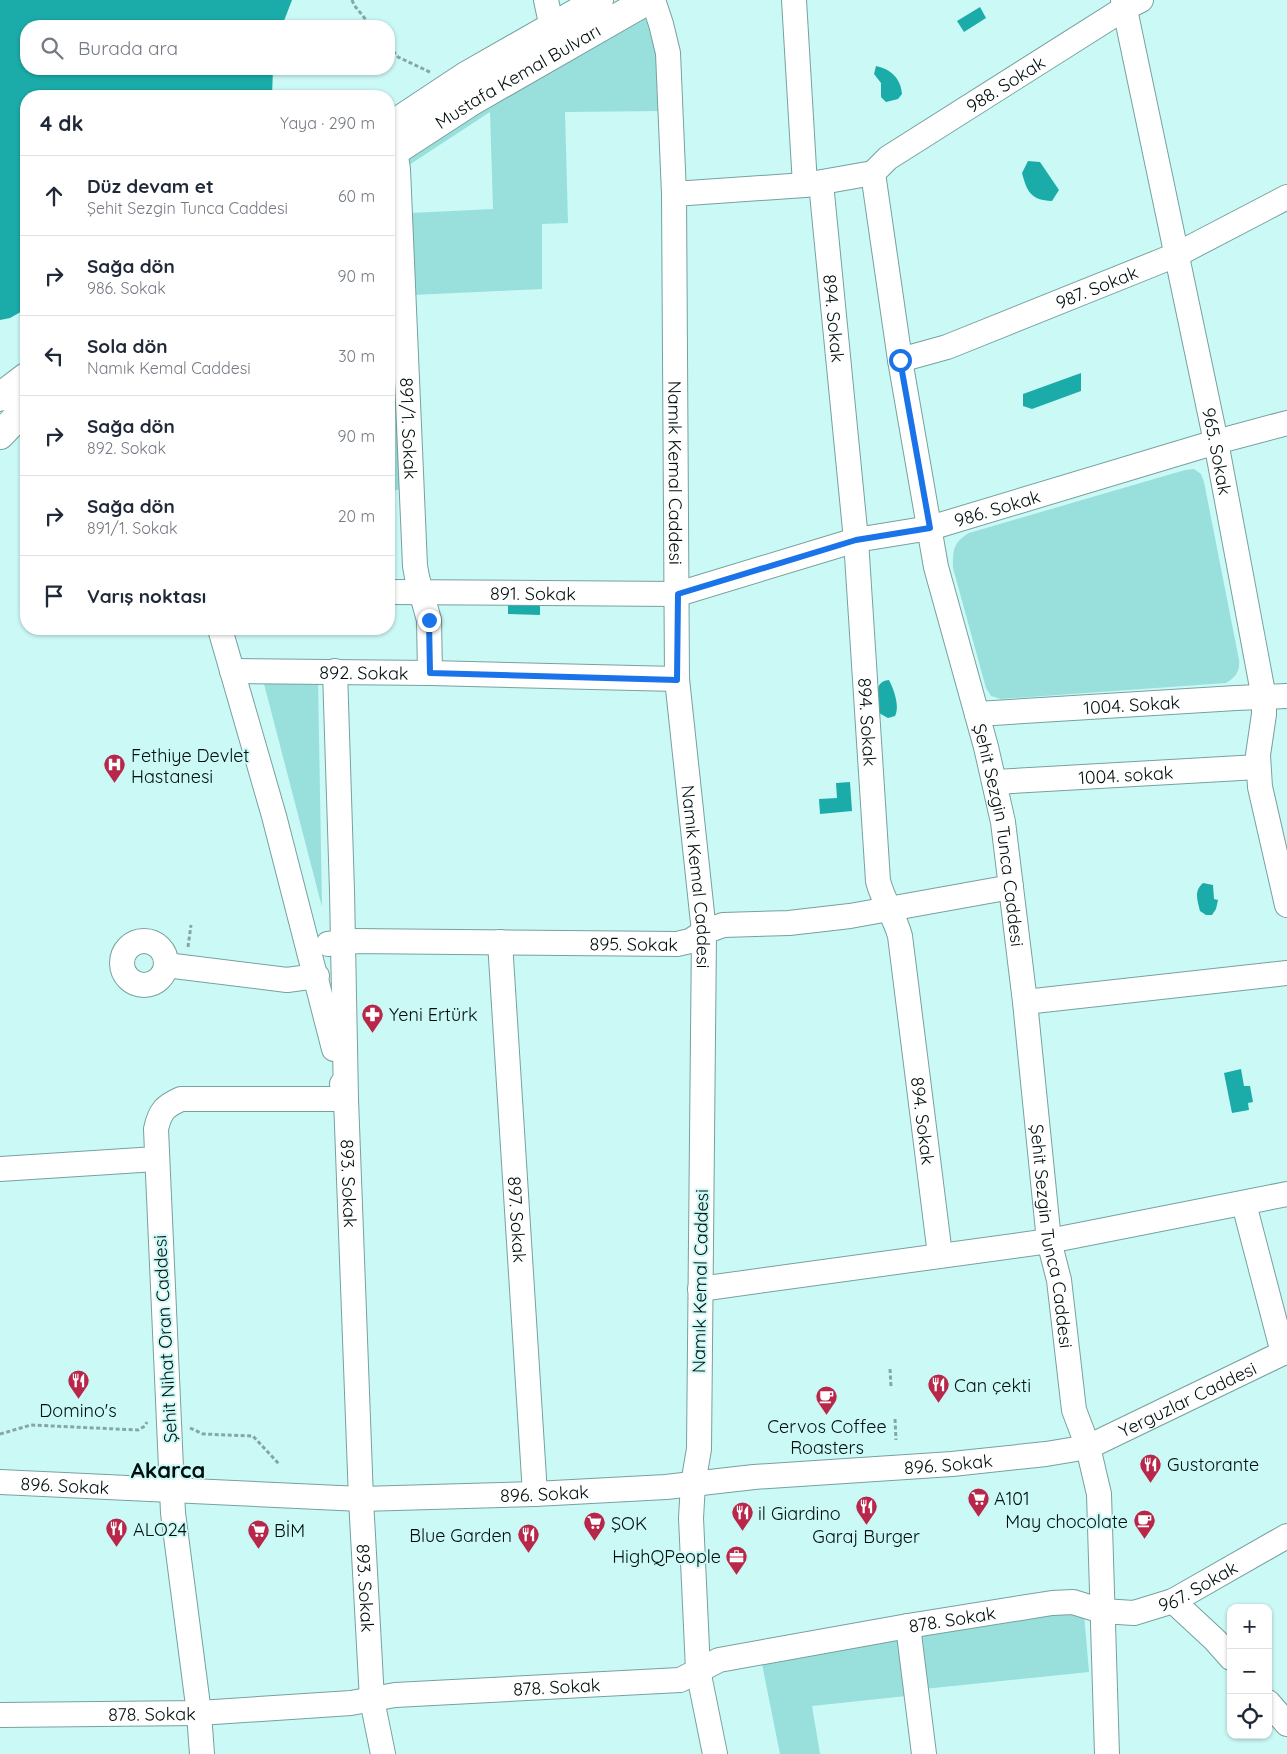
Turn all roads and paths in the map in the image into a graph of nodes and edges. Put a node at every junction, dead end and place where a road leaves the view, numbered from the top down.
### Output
1 (352, 0) edge
2 (546, 0) edge
3 (599, 0) edge
4 (648, 0) edge
5 (653, 0) edge
6 (794, 0) edge
7 (1130, 3) edge
8 (366, 20) edge
9 (554, 25) junction
10 (395, 53) edge
11 (444, 90) junction
12 (395, 140) edge
13 (395, 142) edge
14 (395, 158) edge
15 (873, 173) junction
16 (813, 184) junction
17 (674, 194) junction
18 (1287, 198) edge
19 (1176, 255) junction
20 (900, 360) junction
21 (20, 382) edge
22 (0, 397) edge
23 (20, 414) edge
24 (1287, 423) edge
25 (0, 435) edge
26 (1216, 442) junction
27 (930, 528) junction
28 (856, 540) junction
29 (395, 592) edge
30 (422, 592) junction
31 (678, 594) junction
32 (222, 635) edge
33 (232, 671) junction
34 (335, 672) junction
35 (430, 673) junction
36 (677, 680) junction
37 (1276, 697) edge
38 (977, 714) junction
39 (1258, 767) junction
40 (995, 782) junction
41 (1011, 887) junction
42 (1287, 905) edge
43 (888, 909) junction
44 (704, 932) junction
45 (343, 941) junction
46 (500, 942) junction
47 (309, 947) junction
48 (166, 965) dead end
49 (1287, 974) edge
50 (317, 976) junction
51 (1025, 1002) junction
52 (346, 1099) junction
53 (156, 1159) junction
54 (0, 1169) edge
55 (1287, 1194) edge
56 (1244, 1204) junction
57 (1049, 1241) junction
58 (940, 1255) junction
59 (700, 1289) junction
60 (1285, 1352) edge
61 (890, 1369) dead end
62 (892, 1387) dead end
63 (149, 1419) dead end
64 (895, 1419) dead end
65 (186, 1421) dead end
66 (0, 1434) edge
67 (896, 1440) dead end
68 (1088, 1447) junction
69 (279, 1464) dead end
70 (0, 1482) edge
71 (693, 1484) junction
72 (172, 1489) junction
73 (535, 1494) junction
74 (361, 1499) junction
75 (1287, 1536) edge
76 (1173, 1601) junction
77 (1102, 1611) junction
78 (908, 1626) junction
79 (1227, 1654) edge
80 (698, 1670) junction
81 (372, 1700) junction
82 (1272, 1707) edge
83 (199, 1713) junction
84 (0, 1715) edge
85 (1287, 1724) edge
86 (202, 1754) edge
87 (383, 1754) edge
88 (715, 1754) edge
89 (924, 1754) edge
90 (1107, 1754) edge

1 - 8 path
2 - 9 street
3 - 9 main road, Mustafa Kemal Bulvarı
4 - 13 main road, Mustafa Kemal Bulvarı
5 - 17 street, Namık Kemal Caddesi
6 - 16 street
7 - 15 street, 988. Sokak
7 - 19 street, 965. Sokak
9 - 11 main road, Mustafa Kemal Bulvarı
10 - 11 path
11 - 12 main road, Mustafa Kemal Bulvarı
14 - 30 street, 891/1. Sokak
15 - 16 street
15 - 20 street, Şehit Sezgin Tunca Caddesi
16 - 17 street
16 - 28 street, 894. Sokak
17 - 31 street, Namık Kemal Caddesi
18 - 19 street, 987. Sokak
19 - 20 street, 987. Sokak
19 - 26 street, 965. Sokak
20 - 27 street, Şehit Sezgin Tunca Caddesi
21 - 22 main road
23 - 25 main road
24 - 26 street, 986. Sokak
26 - 27 street, 986. Sokak
26 - 37 street, 965. Sokak
27 - 28 street, 986. Sokak
27 - 38 street, Şehit Sezgin Tunca Caddesi
28 - 31 street, 986. Sokak
28 - 43 street, 894. Sokak
29 - 30 street, 891. Sokak
30 - 31 street, 891. Sokak
30 - 35 street, 891/1. Sokak
31 - 36 street, Namık Kemal Caddesi
32 - 33 street, 893. Sokak
33 - 34 street, 892. Sokak
33 - 47 street, 893. Sokak
34 - 35 street, 892. Sokak
34 - 45 street
35 - 36 street, 892. Sokak
36 - 44 street, Namık Kemal Caddesi
37 - 38 street, 1004. Sokak
37 - 39 street, 965. Sokak
38 - 40 street, Şehit Sezgin Tunca Caddesi
39 - 40 street, 1004. sokak
39 - 42 street, 965. Sokak
40 - 41 street, Şehit Sezgin Tunca Caddesi
41 - 43 street, 895. Sokak
41 - 51 street, Şehit Sezgin Tunca Caddesi
43 - 44 street, 895. Sokak
43 - 58 street, 894. Sokak
44 - 46 street, 895. Sokak
44 - 59 street, Namık Kemal Caddesi
45 - 46 street, 895. Sokak
45 - 47 street, 895. Sokak
45 - 52 street
46 - 73 street, 897. Sokak
47 - 50 street, 893. Sokak
48 - 50 street
49 - 51 street
50 - 52 street, 893. Sokak
51 - 57 street, Şehit Sezgin Tunca Caddesi
52 - 53 street, Şehit Nihat Oran Caddesi
52 - 74 street, 893. Sokak
53 - 54 street
53 - 72 street, Şehit Nihat Oran Caddesi
55 - 56 street
56 - 57 street
56 - 60 street
57 - 58 street
57 - 68 street, Şehit Sezgin Tunca Caddesi
58 - 59 street
59 - 71 street, Namık Kemal Caddesi
60 - 68 street, Yerguzlar Caddesi
61 - 62 path
63 - 66 path
64 - 67 path
65 - 69 path
68 - 71 street, 896. Sokak
68 - 77 street, Şehit Sezgin Tunca Caddesi
70 - 72 street, 896. Sokak
71 - 73 street, 896. Sokak
71 - 80 street, Namık Kemal Caddesi
72 - 74 street, 896. Sokak
72 - 83 street, Şehit Nihat Oran Caddesi
73 - 74 street, 896. Sokak
74 - 81 street, 893. Sokak
75 - 76 street, 967. Sokak
76 - 77 street, 967. Sokak
76 - 79 street
77 - 78 street, 878. Sokak
77 - 90 street, Şehit Sezgin Tunca Caddesi
78 - 80 street, 878. Sokak
78 - 89 street
80 - 81 street, 878. Sokak
80 - 88 street, Namık Kemal Caddesi
81 - 83 street, 878. Sokak
81 - 87 street, 893. Sokak
82 - 85 street
83 - 84 street, 878. Sokak
83 - 86 street, Şehit Nihat Oran Caddesi

